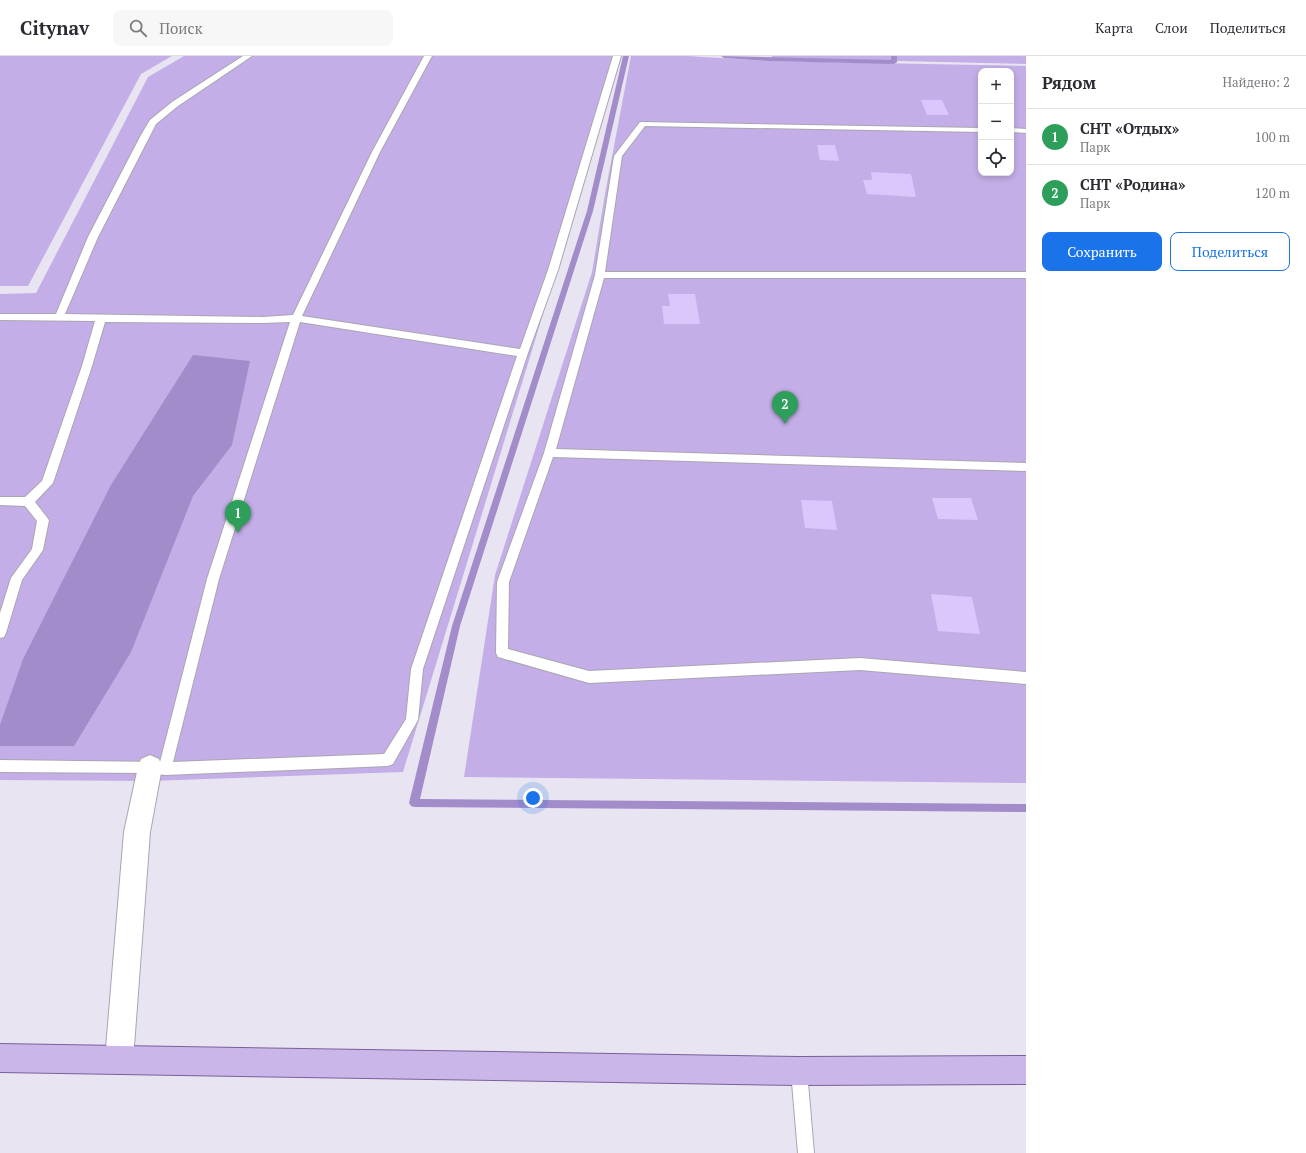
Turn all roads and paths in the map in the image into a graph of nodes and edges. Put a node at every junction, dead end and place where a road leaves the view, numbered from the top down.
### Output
1 (248, 56) edge
2 (428, 56) edge
3 (617, 56) edge
4 (978, 130) edge
5 (1014, 130) edge
6 (1026, 131) edge
7 (600, 275) junction
8 (1026, 275) edge
9 (0, 317) edge
10 (59, 318) junction
11 (101, 318) junction
12 (296, 318) junction
13 (523, 353) junction
14 (549, 453) junction
15 (1026, 467) edge
16 (0, 501) edge
17 (28, 502) junction
18 (0, 633) edge
19 (1026, 678) edge
20 (0, 766) edge
21 (158, 768) junction
22 (0, 1058) edge
23 (119, 1060) junction
24 (799, 1070) junction
25 (1026, 1070) edge
26 (806, 1153) edge

1 - 10 lane
2 - 12 lane
3 - 13 lane
4 - 7 lane
5 - 6 lane
7 - 8 lane
7 - 14 lane
9 - 10 lane
10 - 11 lane
11 - 12 lane
11 - 17 lane
12 - 13 lane
12 - 21 lane
13 - 21 lane
14 - 15 lane
14 - 19 lane
16 - 17 lane
17 - 18 lane
20 - 21 lane
21 - 23 street
22 - 23 main road
23 - 24 main road
24 - 25 main road
24 - 26 lane

